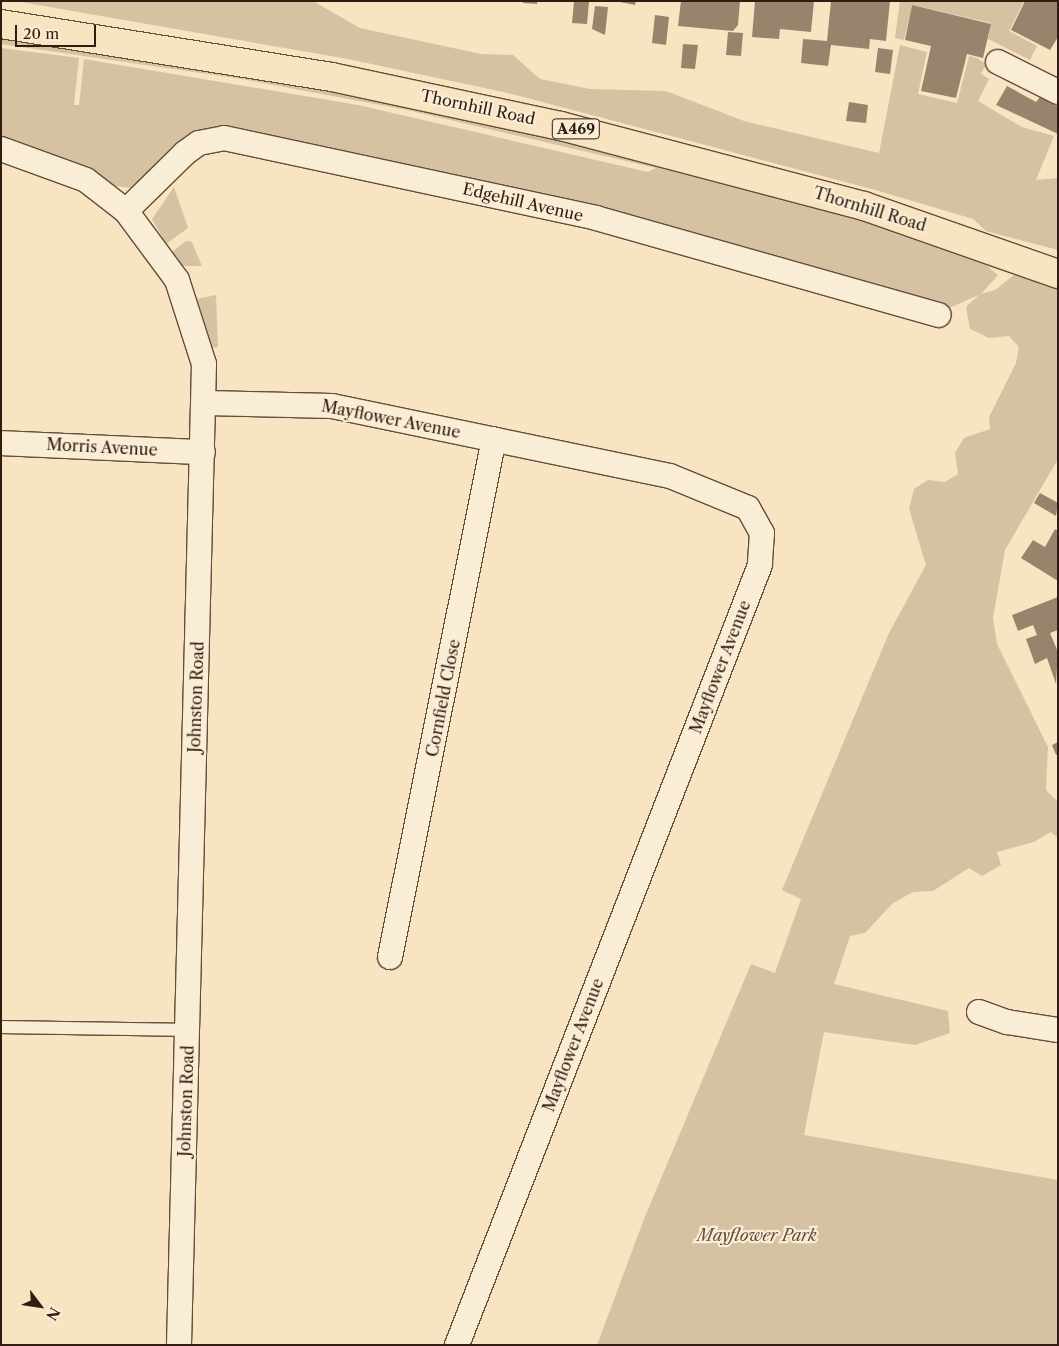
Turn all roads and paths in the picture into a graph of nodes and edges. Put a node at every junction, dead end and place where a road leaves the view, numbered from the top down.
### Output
1 (1, 24) edge
2 (998, 62) dead end
3 (1058, 92) edge
4 (1, 149) edge
5 (126, 211) junction
6 (1058, 274) edge
7 (939, 315) dead end
8 (206, 403) junction
9 (494, 439) junction
10 (1, 443) edge
11 (203, 452) junction
12 (390, 957) dead end
13 (980, 1012) dead end
14 (1, 1026) edge
15 (188, 1030) junction
16 (1058, 1030) edge
17 (179, 1345) edge
18 (457, 1345) edge

1 - 6 main road, Thornhill Road / A469
2 - 3 street
4 - 5 street, Johnston Road
5 - 7 street, Edgehill Avenue
5 - 8 street, Johnston Road
8 - 9 street, Mayflower Avenue
8 - 11 street, Johnston Road
9 - 12 street, Cornfield Close
9 - 18 street, Mayflower Avenue
10 - 11 street, Morris Avenue
11 - 15 street, Johnston Road
13 - 16 street
14 - 15 lane
15 - 17 street, Johnston Road

